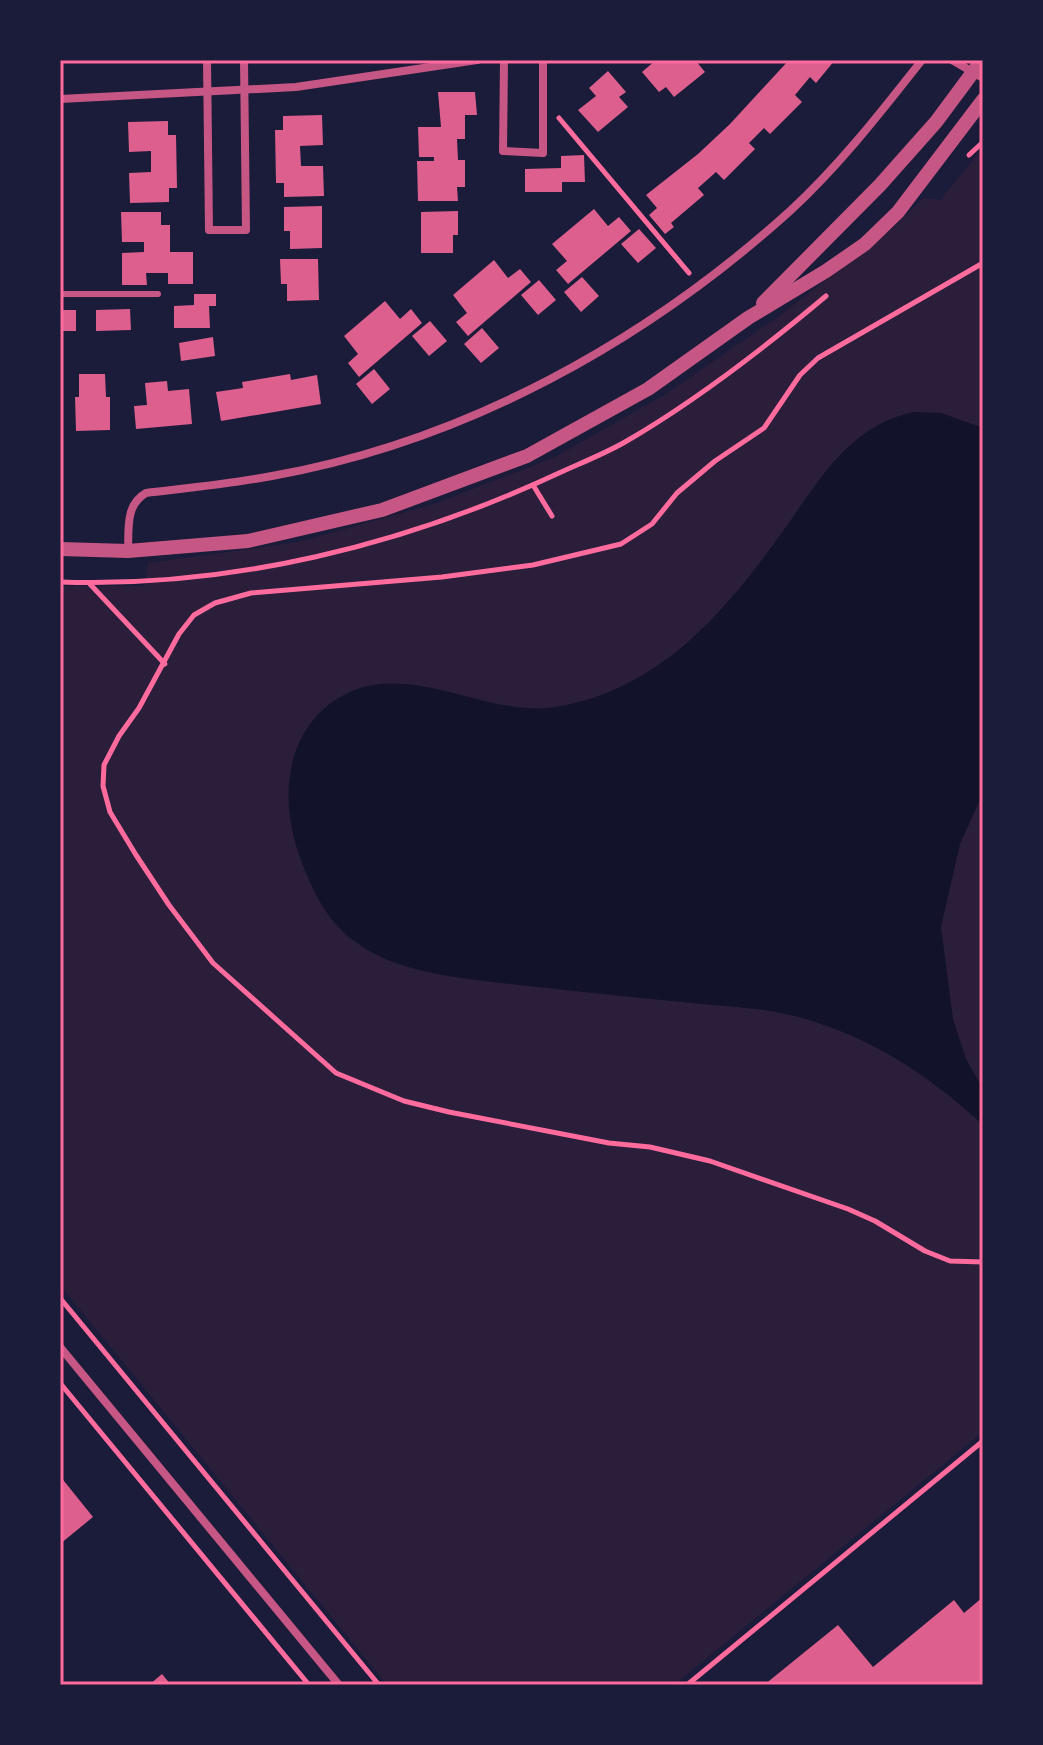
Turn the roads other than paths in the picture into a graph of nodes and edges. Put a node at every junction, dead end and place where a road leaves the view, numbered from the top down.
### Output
1 (207, 60) edge
2 (244, 60) edge
3 (477, 60) edge
4 (504, 60) edge
5 (543, 60) edge
6 (922, 60) edge
7 (952, 60) edge
8 (982, 60) edge
9 (978, 75) edge
10 (245, 90) junction
11 (208, 92) junction
12 (60, 99) edge
13 (983, 100) edge
14 (60, 294) edge
15 (158, 294) dead end
16 (748, 318) junction
17 (60, 549) edge
18 (128, 551) junction
19 (60, 1347) edge
20 (339, 1685) edge

1 - 11 street
2 - 10 street
3 - 10 street
4 - 5 street
6 - 18 street
7 - 9 street
8 - 9 street
9 - 16 street
10 - 11 street
10 - 11 street
11 - 12 street
13 - 16 street
14 - 15 lane
16 - 18 street
17 - 18 street
19 - 20 street

